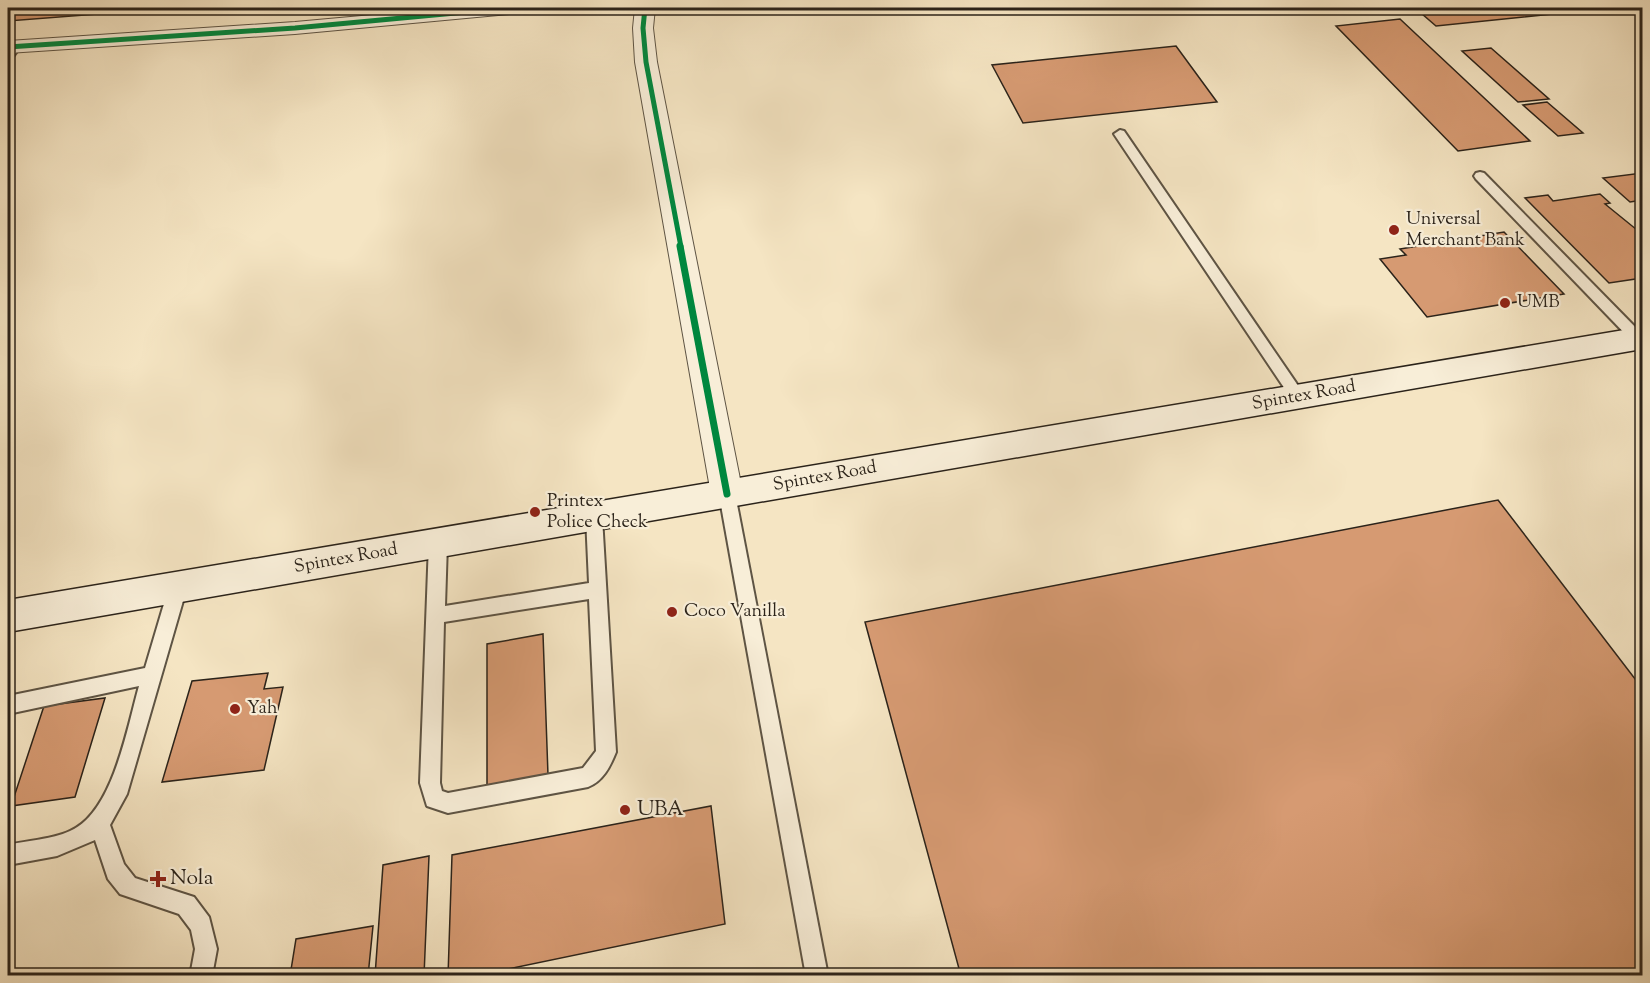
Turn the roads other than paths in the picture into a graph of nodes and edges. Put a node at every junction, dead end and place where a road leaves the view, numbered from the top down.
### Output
1 (509, 8) edge
2 (645, 8) edge
3 (10, 50) edge
4 (1120, 134) dead end
5 (1480, 176) dead end
6 (1641, 338) edge
7 (1298, 397) junction
8 (727, 494) junction
9 (594, 517) junction
10 (438, 543) junction
11 (178, 587) junction
12 (597, 590) junction
13 (436, 615) junction
14 (8, 617) edge
15 (152, 675) junction
16 (8, 705) edge
17 (99, 823) junction
18 (8, 855) edge
19 (201, 975) edge
20 (817, 975) edge

1 - 3 street
2 - 8 street
4 - 7 lane
5 - 6 lane
6 - 7 main road, Spintex Road
7 - 8 main road, Spintex Road
8 - 9 main road, Spintex Road
8 - 20 lane
9 - 10 main road, Spintex Road
9 - 12 lane
10 - 11 main road, Spintex Road
10 - 13 lane
11 - 14 main road, Spintex Road
11 - 15 lane
12 - 13 lane
12 - 13 lane
15 - 16 lane
15 - 17 lane
17 - 18 lane
17 - 19 lane

